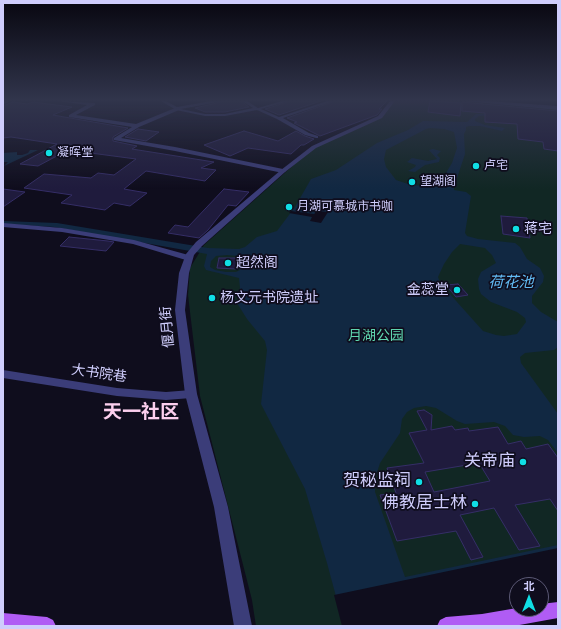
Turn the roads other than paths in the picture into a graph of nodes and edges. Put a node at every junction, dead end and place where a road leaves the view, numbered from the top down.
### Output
1 (130, 130) edge
2 (301, 130) edge
3 (351, 130) edge
4 (316, 137) dead end
5 (283, 171) junction
6 (3, 225) edge
7 (189, 256) junction
8 (3, 374) edge
9 (191, 394) junction
10 (558, 610) edge
11 (3, 622) edge
12 (47, 626) edge
13 (243, 626) edge
14 (446, 626) edge

1 - 5 street
2 - 4 street
3 - 5 street, 偃月街
5 - 7 street, 偃月街
6 - 7 street
7 - 9 street, 偃月街
8 - 9 street, 大书院巷
9 - 13 street, 偃月街
10 - 14 main road
11 - 12 main road

